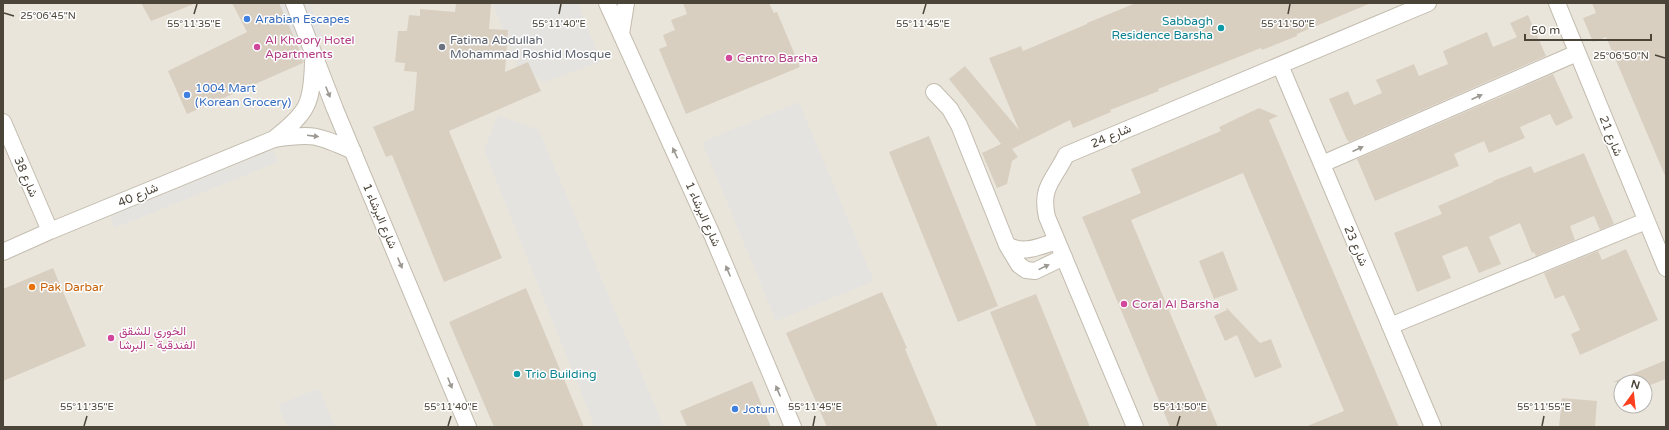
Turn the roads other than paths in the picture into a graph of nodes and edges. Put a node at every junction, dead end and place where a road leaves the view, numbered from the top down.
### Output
1 (294, 3) edge
2 (607, 3) edge
3 (626, 3) edge
4 (1428, 3) edge
5 (1557, 3) edge
6 (620, 34) junction
7 (1577, 53) junction
8 (313, 55) junction
9 (1280, 65) junction
10 (934, 92) dead end
11 (3, 122) edge
12 (274, 140) junction
13 (352, 151) junction
14 (1322, 164) junction
15 (1646, 221) junction
16 (50, 231) junction
17 (1057, 241) junction
18 (1007, 245) junction
19 (3, 252) edge
20 (1064, 257) junction
21 (1666, 268) edge
22 (1390, 326) junction
23 (468, 427) edge
24 (793, 427) edge
25 (1135, 427) edge
26 (1433, 427) edge

1 - 8 street, شارع البرشاء 1
2 - 6 street, شارع البرشاء 1
3 - 6 street
4 - 9 street, شارع 24
5 - 7 street, شارع 21
24 -> 6 street, شارع البرشاء 1
14 -> 7 street
7 - 15 street, شارع 21
8 - 12 street, شارع 40
8 -> 13 street, شارع البرشاء 1
9 - 14 street, شارع 23
9 - 17 street, شارع 24
10 - 18 street
11 - 16 street, شارع 38
12 -> 13 street, شارع 40
12 - 16 street, شارع 40
13 -> 23 street, شارع البرشاء 1
14 - 22 street, شارع 23
15 - 21 street, شارع 21
15 - 22 street
16 - 19 street, شارع 40
17 - 18 street
17 - 20 street, شارع 24
18 -> 20 street
20 - 25 street, شارع 24
22 - 26 street, شارع 23

